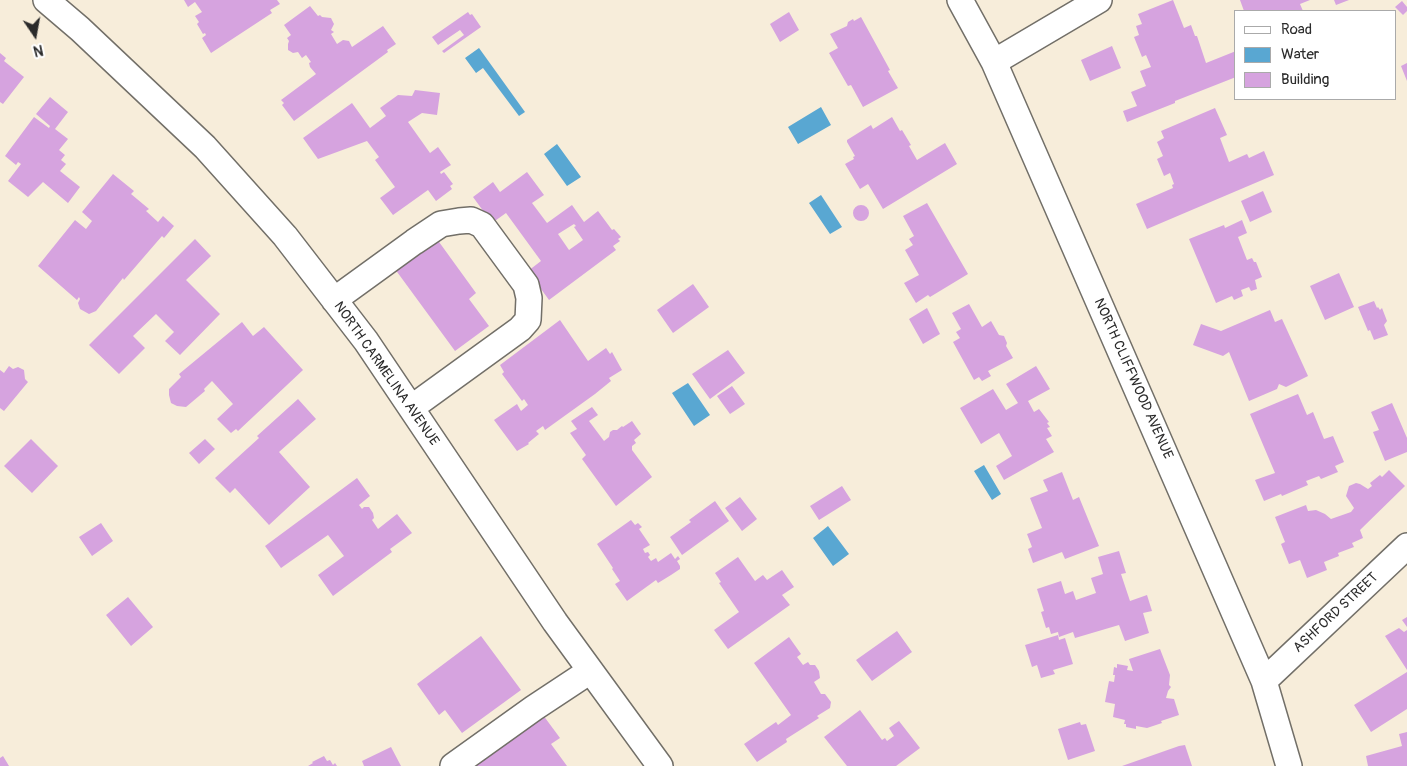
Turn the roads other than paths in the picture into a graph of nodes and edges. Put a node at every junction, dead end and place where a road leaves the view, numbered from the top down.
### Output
1 (46, 0) edge
2 (960, 0) edge
3 (1098, 0) edge
4 (994, 62) junction
5 (334, 300) junction
6 (411, 408) junction
7 (1407, 546) edge
8 (590, 671) junction
9 (1264, 680) junction
10 (454, 766) edge
11 (660, 766) edge
12 (1289, 766) edge

1 - 5 street, NORTH CARMELINA AVENUE
2 - 4 street, NORTH CLIFFWOOD AVENUE
3 - 4 street
4 - 9 street, NORTH CLIFFWOOD AVENUE
5 - 6 street, NORTH CARMELINA AVENUE
5 - 6 street
6 - 8 street, NORTH CARMELINA AVENUE
7 - 9 street, ASHFORD STREET
8 - 10 street
8 - 11 street, NORTH CARMELINA AVENUE
9 - 12 street, NORTH CLIFFWOOD AVENUE

